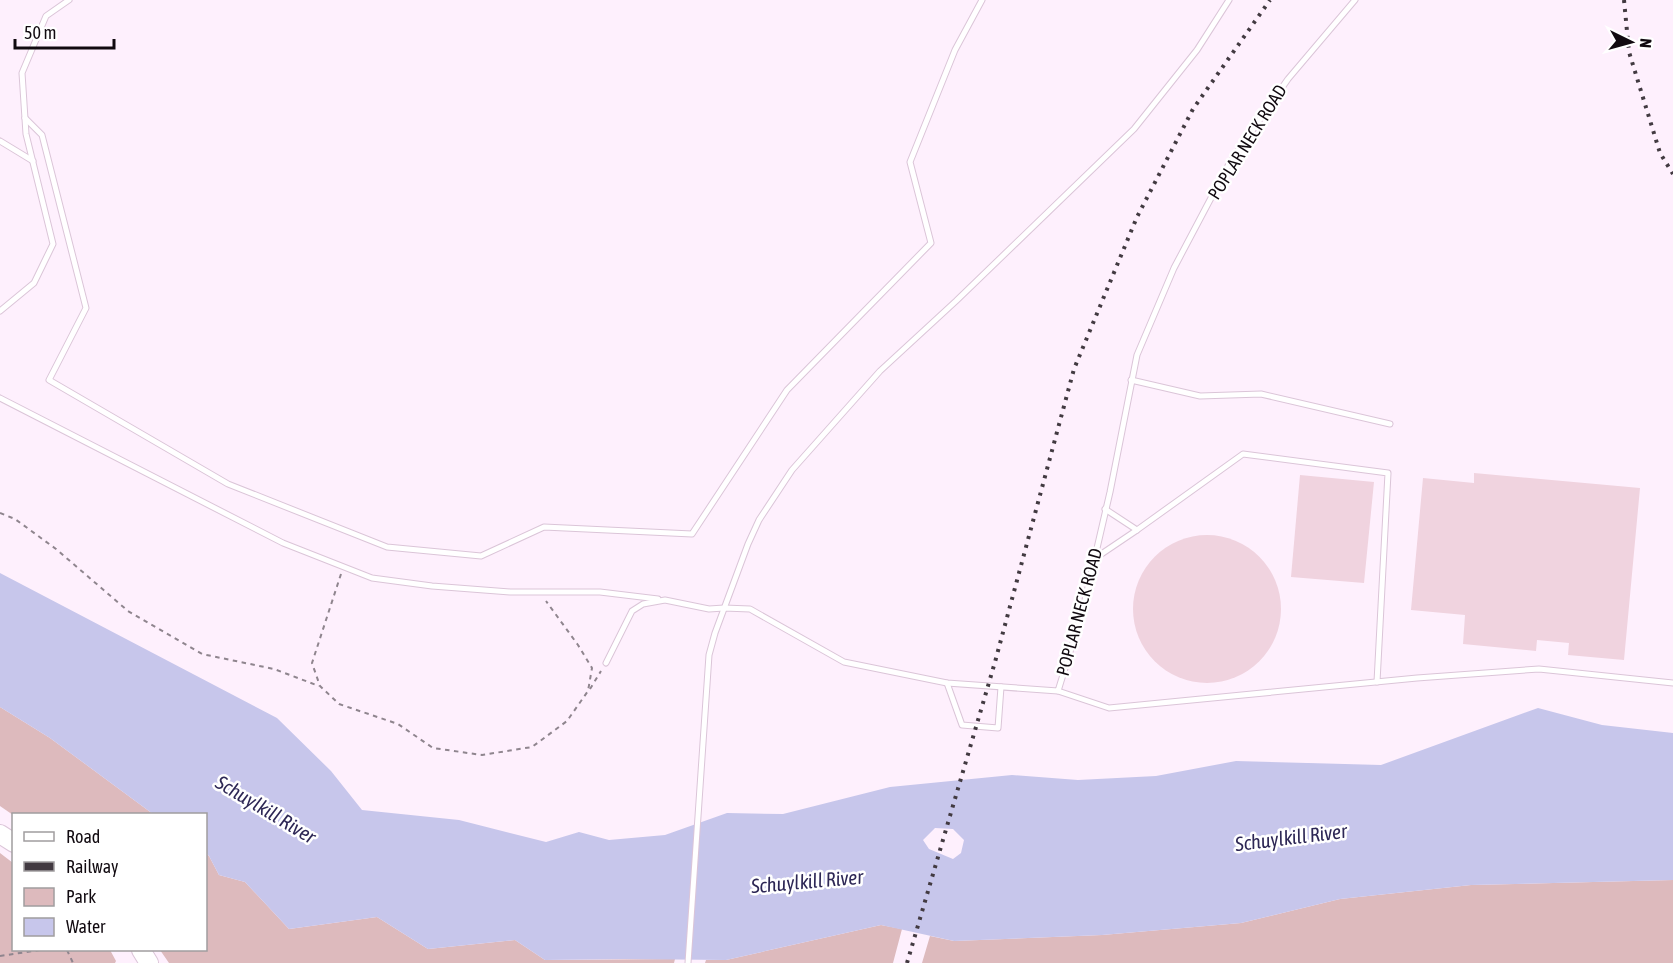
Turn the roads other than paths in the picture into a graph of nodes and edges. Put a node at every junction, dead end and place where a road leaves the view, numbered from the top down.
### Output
1 (69, 0) edge
2 (982, 0) edge
3 (1355, 0) edge
4 (1228, 1) edge
5 (25, 118) junction
6 (0, 141) edge
7 (33, 161) junction
8 (0, 311) edge
9 (1131, 380) junction
10 (0, 398) edge
11 (1390, 424) dead end
12 (1106, 509) junction
13 (1137, 530) junction
14 (1094, 559) junction
15 (664, 600) junction
16 (724, 608) junction
17 (606, 663) road end
18 (1377, 682) junction
19 (947, 683) junction
20 (1673, 683) edge
21 (1001, 687) junction
22 (1058, 691) junction
23 (688, 963) edge

1 - 5 lane
2 - 5 lane
3 - 9 lane, POPLAR NECK ROAD
4 - 16 lane
5 - 7 lane
6 - 7 lane
7 - 8 lane
9 - 11 lane
9 - 12 lane, POPLAR NECK ROAD
10 - 15 lane, POPLAR NECK ROAD
12 - 13 lane
12 - 14 lane, POPLAR NECK ROAD
13 - 14 lane
13 - 18 lane
14 - 22 lane, POPLAR NECK ROAD
15 - 16 lane, POPLAR NECK ROAD
15 - 17 lane
16 - 19 lane, POPLAR NECK ROAD
16 - 23 lane
18 - 20 lane
18 - 22 lane
19 - 21 lane, POPLAR NECK ROAD
19 - 21 lane
21 - 22 lane, POPLAR NECK ROAD

